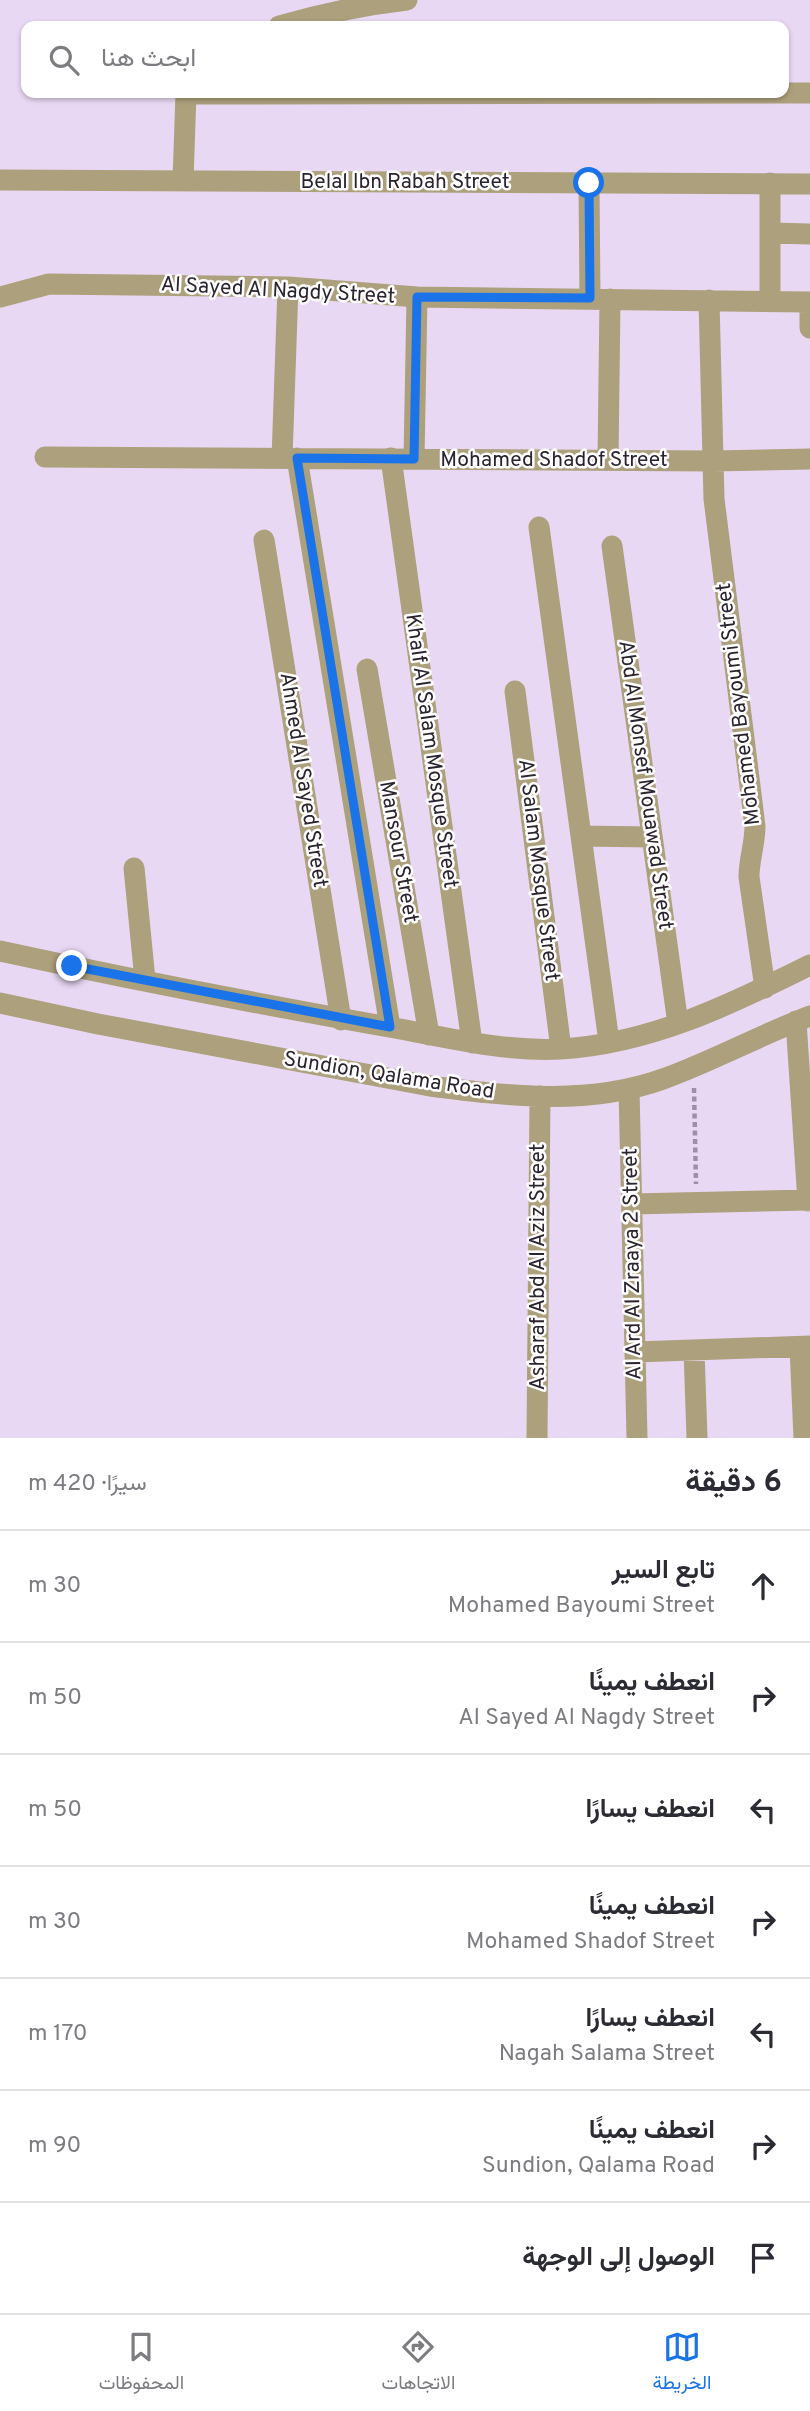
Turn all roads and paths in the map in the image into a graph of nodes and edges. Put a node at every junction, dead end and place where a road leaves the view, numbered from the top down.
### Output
1 (407, 0) edge
2 (299, 21) edge
3 (789, 93) edge
4 (810, 93) edge
5 (186, 98) edge
6 (0, 180) edge
7 (183, 181) junction
8 (589, 183) junction
9 (771, 183) junction
10 (810, 184) edge
11 (771, 233) junction
12 (810, 234) edge
13 (288, 287) junction
14 (0, 297) edge
15 (417, 297) junction
16 (600, 298) junction
17 (709, 300) junction
18 (771, 301) junction
19 (810, 302) edge
20 (810, 328) edge
21 (45, 457) dead end
22 (289, 458) junction
23 (391, 458) junction
24 (414, 459) junction
25 (810, 459) edge
26 (608, 460) junction
27 (713, 461) junction
28 (539, 527) dead end
29 (264, 540) dead end
30 (612, 546) dead end
31 (367, 669) dead end
32 (515, 691) dead end
33 (581, 836) junction
34 (652, 837) junction
35 (134, 868) dead end
36 (0, 951) edge
37 (810, 965) edge
38 (145, 980) junction
39 (765, 988) junction
40 (0, 1003) edge
41 (803, 1018) edge
42 (341, 1020) junction
43 (678, 1024) junction
44 (390, 1027) junction
45 (429, 1035) junction
46 (609, 1042) junction
47 (472, 1043) junction
48 (561, 1049) junction
49 (694, 1067) junction
50 (629, 1089) junction
51 (540, 1096) junction
52 (806, 1108) edge
53 (809, 1200) edge
54 (697, 1202) junction
55 (632, 1204) junction
56 (805, 1346) edge
57 (694, 1350) junction
58 (635, 1352) junction
59 (537, 1438) edge
60 (637, 1438) edge
61 (697, 1438) edge
62 (804, 1438) edge

1 - 2 street
3 - 4 street
5 - 7 street
6 - 7 street, Belal Ibn Rabah Street
7 - 8 street, Belal Ibn Rabah Street
8 - 9 street, Belal Ibn Rabah Street
8 - 16 street
9 - 10 street, Belal Ibn Rabah Street
9 - 11 street
11 - 12 street
11 - 18 street
13 - 14 street, Al Sayed Al Nagdy Street
13 - 15 street, Al Sayed Al Nagdy Street
13 - 22 street
15 - 16 street, Al Sayed Al Nagdy Street
15 - 24 street
16 - 17 street, Al Sayed Al Nagdy Street
16 - 26 street
17 - 18 street, Al Sayed Al Nagdy Street
17 - 27 street, Mohamed Bayoumi Street
18 - 19 street, Al Sayed Al Nagdy Street
19 - 20 street
21 - 22 street, Mohamed Shadof Street
22 - 23 street, Mohamed Shadof Street
22 - 44 street
23 - 24 street, Mohamed Shadof Street
23 - 47 street, Khalf Al Salam Mosque Street
24 - 26 street, Mohamed Shadof Street
25 - 27 street, Mohamed Shadof Street
26 - 27 street, Mohamed Shadof Street
27 - 39 street, Mohamed Bayoumi Street
28 - 33 street
29 - 42 street, Ahmed Al Sayed Street
30 - 34 street, Abd Al Monsef Mouawad Street
31 - 45 street, Mansour Street
32 - 48 street, Al Salam Mosque Street
33 - 34 street
33 - 46 street
34 - 43 street, Abd Al Monsef Mouawad Street
35 - 38 street
36 - 38 street
37 - 39 street
38 - 42 street
39 - 43 street
40 - 51 street, Sundion, Qalama Road
41 - 49 street, Sundion, Qalama Road
41 - 52 street
42 - 44 street
43 - 46 street
44 - 45 street
45 - 47 street
46 - 48 street
47 - 48 street
49 - 50 street, Sundion, Qalama Road
49 - 54 path
50 - 51 street, Sundion, Qalama Road
50 - 55 street, Al Ard Al Zraaya 2 Street
51 - 59 street, Asharaf Abd Al Aziz Street
52 - 53 street
53 - 54 street
54 - 55 street
55 - 58 street, Al Ard Al Zraaya 2 Street
56 - 57 street
56 - 62 street
57 - 58 street
57 - 61 street
58 - 60 street, Al Ard Al Zraaya 2 Street

